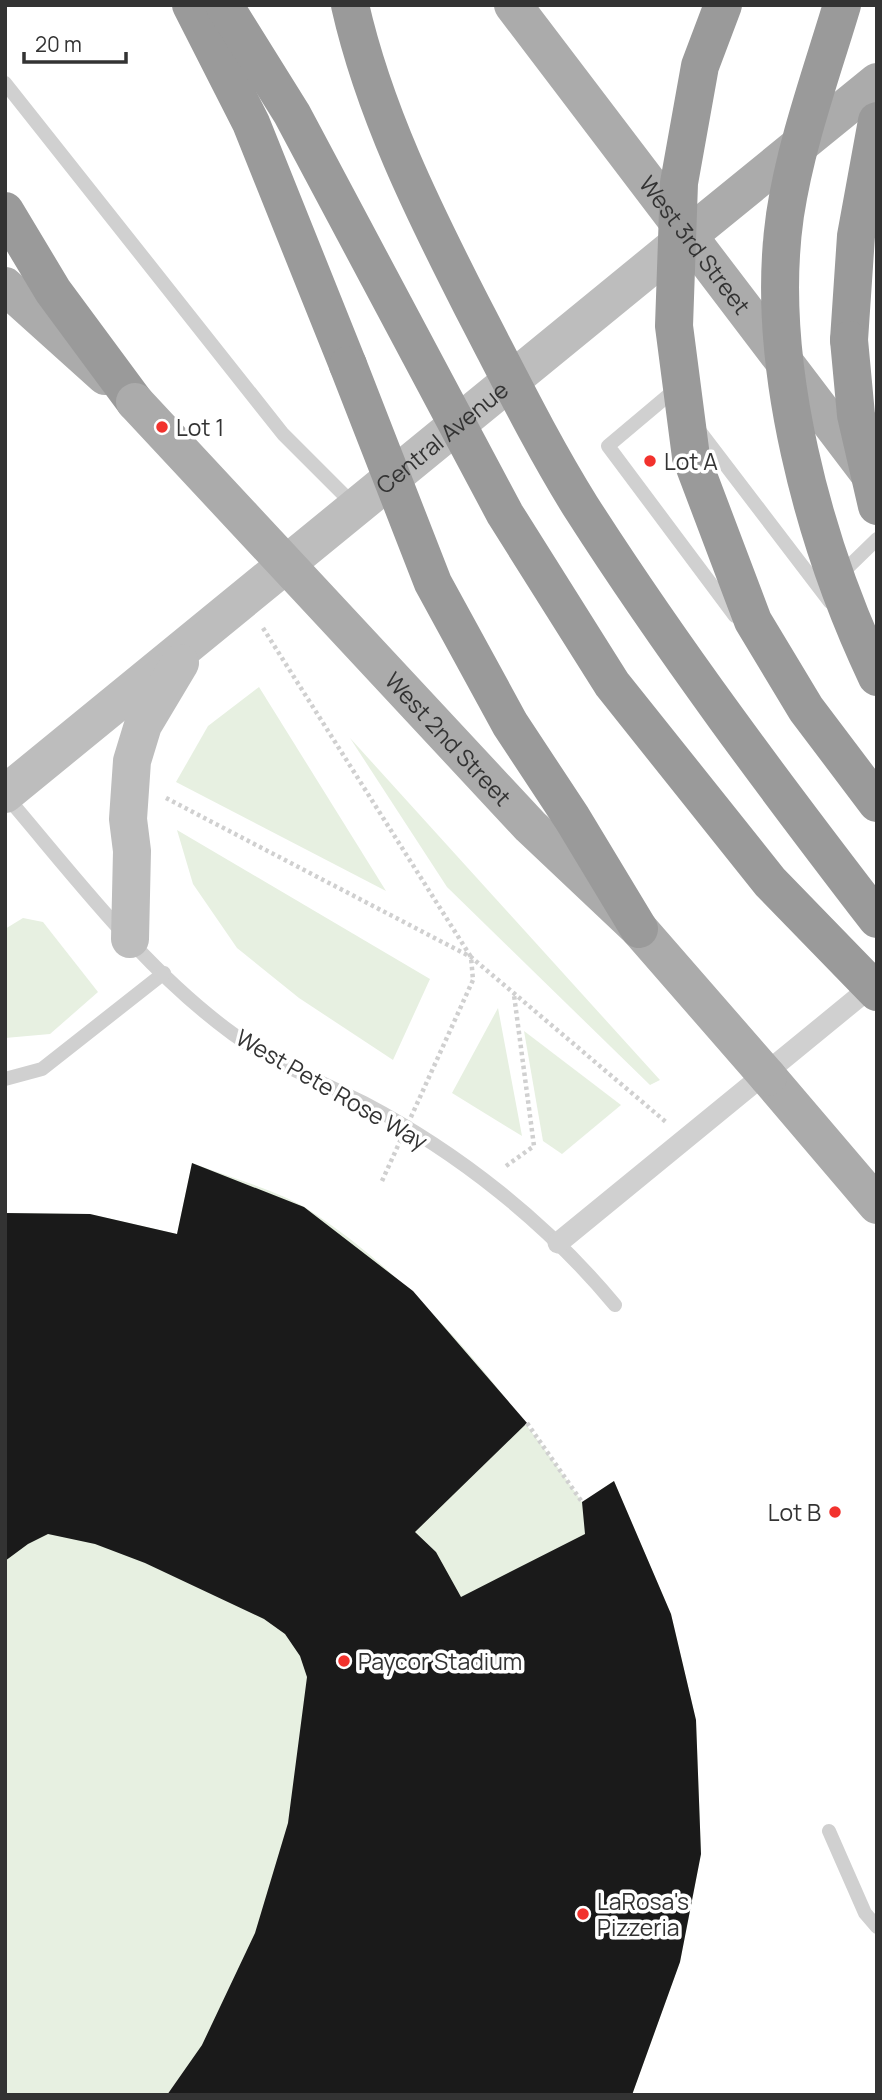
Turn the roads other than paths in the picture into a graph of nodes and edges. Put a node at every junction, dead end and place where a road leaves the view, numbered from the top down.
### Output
1 (191, 5) edge
2 (224, 5) edge
3 (350, 5) edge
4 (513, 5) edge
5 (723, 5) edge
6 (842, 5) edge
7 (877, 82) edge
8 (5, 83) edge
9 (877, 121) edge
10 (5, 211) edge
11 (689, 235) junction
12 (5, 286) edge
13 (135, 402) junction
14 (877, 484) edge
15 (877, 506) edge
16 (356, 508) junction
17 (877, 539) edge
18 (822, 591) junction
19 (200, 633) junction
20 (877, 667) edge
21 (877, 677) edge
22 (5, 795) edge
23 (877, 804) edge
24 (877, 919) edge
25 (639, 929) junction
26 (130, 939) junction
27 (164, 972) junction
28 (877, 982) edge
29 (877, 992) edge
30 (5, 1079) edge
31 (877, 1205) edge
32 (558, 1243) junction
33 (615, 1305) dead end
34 (829, 1831) dead end
35 (877, 1927) edge

1 - 25 highway, bridge
2 - 29 highway, bridge
3 - 24 highway, bridge
4 - 11 main road, West 3rd Street
5 - 23 highway, bridge
6 - 21 highway, bridge
7 - 11 main road, Central Avenue
8 - 16 lane
9 - 15 highway, bridge
10 - 13 highway
11 - 14 main road, West 3rd Street
11 - 16 main road, Central Avenue
12 - 13 main road, West 2nd Street
13 - 25 main road, West 2nd Street, bridge
16 - 19 main road, Central Avenue
17 - 18 lane
18 - 20 lane
18 - 23 lane
19 - 22 main road, Central Avenue
19 - 26 main road
22 - 26 lane, West Pete Rose Way
25 - 31 main road, West 2nd Street, bridge
26 - 27 lane, West Pete Rose Way
27 - 30 lane
27 - 32 lane, West Pete Rose Way
28 - 32 street
32 - 33 lane, West Pete Rose Way
34 - 35 lane

